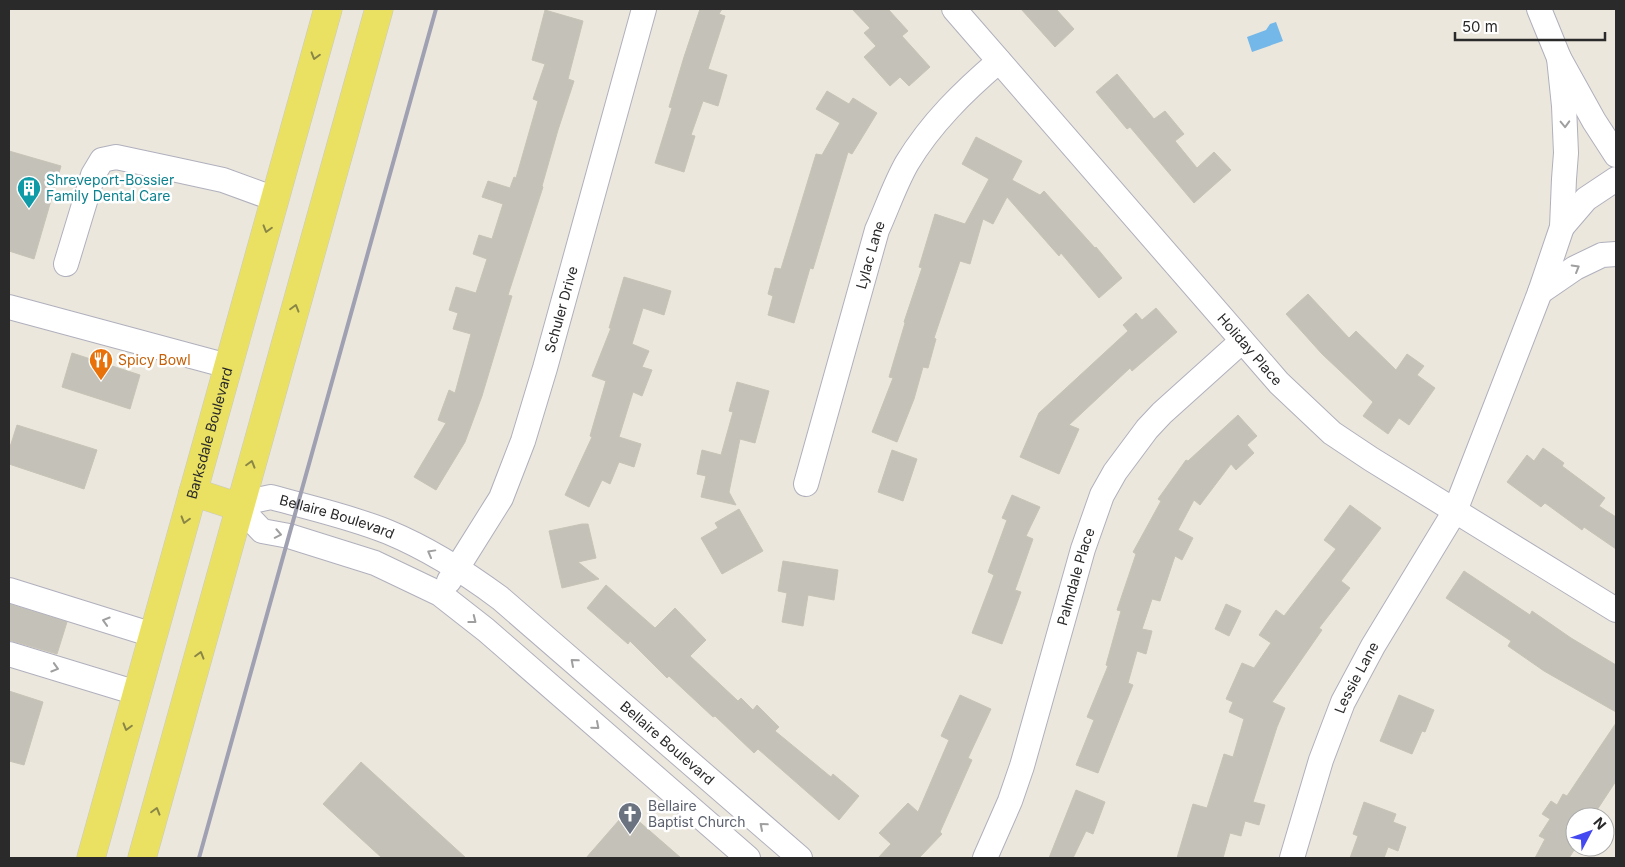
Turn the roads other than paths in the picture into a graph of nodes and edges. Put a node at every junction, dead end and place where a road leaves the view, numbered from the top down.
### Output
1 (328, 9) edge
2 (380, 9) edge
3 (644, 9) edge
4 (954, 9) edge
5 (1546, 12) edge
6 (1559, 58) junction
7 (999, 61) junction
8 (1616, 155) edge
9 (1616, 179) edge
10 (275, 198) junction
11 (1562, 227) junction
12 (1616, 254) edge
13 (66, 264) dead end
14 (1540, 292) junction
15 (9, 307) edge
16 (1242, 341) junction
17 (228, 366) junction
18 (806, 484) dead end
19 (193, 492) junction
20 (239, 507) junction
21 (1456, 511) junction
22 (458, 568) junction
23 (9, 590) edge
24 (440, 594) junction
25 (1616, 610) edge
26 (153, 635) junction
27 (9, 654) edge
28 (597, 682) junction
29 (137, 693) junction
30 (573, 706) junction
31 (688, 761) junction
32 (666, 786) junction
33 (91, 858) edge
34 (142, 858) edge
35 (748, 858) edge
36 (800, 858) edge
37 (985, 858) edge
38 (1292, 858) edge

1 -> 10 main road, Barksdale Boulevard
20 -> 2 main road
3 - 22 street, Schuler Drive
4 - 7 street, Holiday Place
5 - 6 street
6 - 8 street
6 -> 11 street
7 - 16 street, Holiday Place
7 - 18 street, Lylac Lane
9 - 11 street
10 - 13 street
10 -> 17 main road, Barksdale Boulevard
11 - 14 street, Lessie Lane
14 -> 12 street
14 - 21 street, Lessie Lane
15 - 17 street
16 - 21 street, Holiday Place
16 - 37 street, Palmdale Place
17 - 19 main road, Barksdale Boulevard
19 - 20 main road
19 -> 26 main road, Barksdale Boulevard
22 -> 20 street, Bellaire Boulevard
20 -> 24 street
34 -> 20 main road
21 - 25 street, Holiday Place
21 - 38 street, Lessie Lane
22 - 24 street, Schuler Drive
28 -> 22 street, Bellaire Boulevard
26 -> 23 street
24 -> 30 street
26 - 29 main road, Barksdale Boulevard
27 -> 29 street
28 - 30 street
28 - 31 street, Bellaire Boulevard
29 -> 33 main road, Barksdale Boulevard
30 -> 32 street
31 - 32 street
36 -> 31 street, Bellaire Boulevard
32 - 35 street

